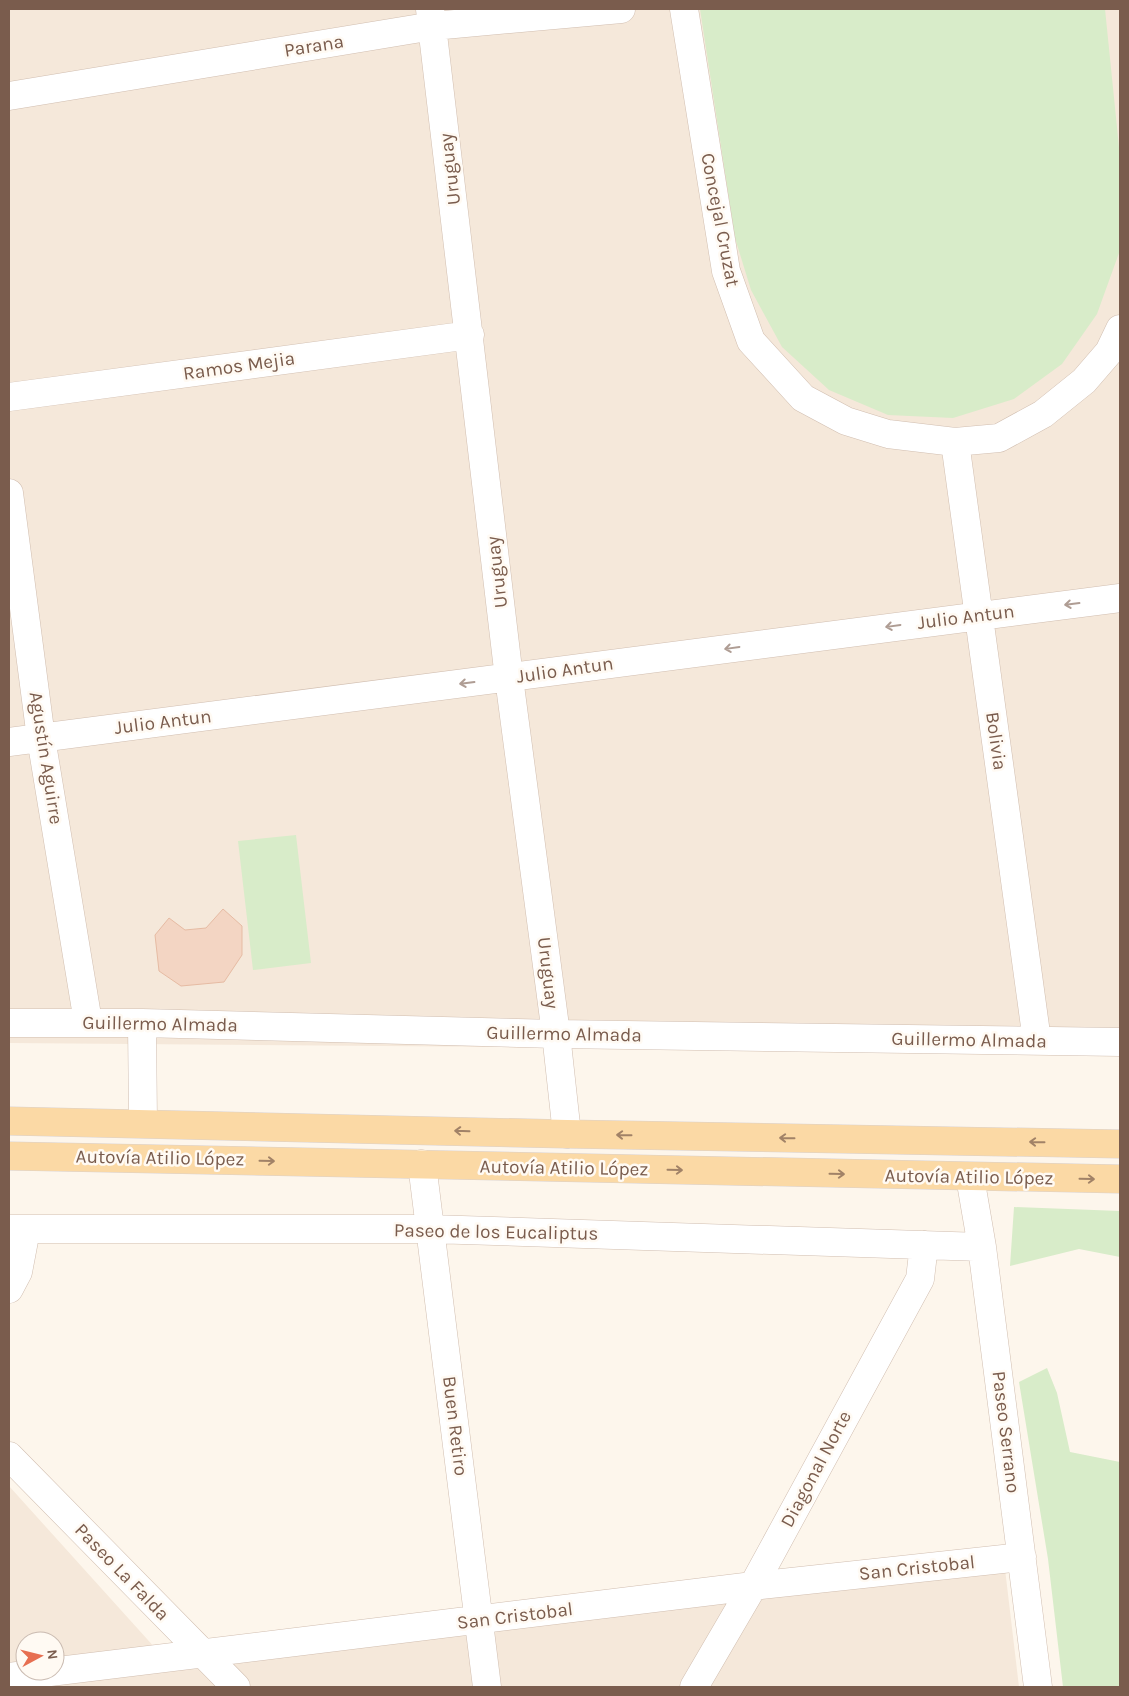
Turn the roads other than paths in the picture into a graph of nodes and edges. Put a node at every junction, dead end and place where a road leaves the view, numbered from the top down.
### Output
1 (621, 9) edge
2 (684, 9) edge
3 (432, 18) edge
4 (9, 96) edge
5 (1120, 328) edge
6 (470, 335) junction
7 (9, 397) edge
8 (955, 442) junction
9 (9, 494) edge
10 (1120, 598) edge
11 (979, 615) junction
12 (509, 678) junction
13 (42, 738) junction
14 (9, 742) edge
15 (88, 1022) junction
16 (9, 1023) edge
17 (142, 1023) junction
18 (556, 1034) junction
19 (1037, 1041) junction
20 (1120, 1042) edge
21 (9, 1121) edge
22 (143, 1123) junction
23 (567, 1134) junction
24 (1120, 1144) edge
25 (9, 1156) edge
26 (422, 1164) junction
27 (970, 1177) junction
28 (1120, 1180) edge
29 (430, 1229) junction
30 (17, 1230) edge
31 (924, 1245) junction
32 (982, 1247) junction
33 (9, 1289) edge
34 (9, 1456) edge
35 (1022, 1557) junction
36 (753, 1586) junction
37 (479, 1620) junction
38 (203, 1654) junction
39 (9, 1677) edge
40 (236, 1687) edge
41 (487, 1687) edge
42 (694, 1687) edge
43 (1038, 1687) edge

1 - 3 street, Parana
2 - 8 street, Concejal Cruzat
3 - 4 street, Parana
3 - 6 street, Uruguay
5 - 8 street, Concejal Cruzat
6 - 7 street, Ramos Mejia
6 - 12 street, Uruguay
8 - 11 street, Bolivia
9 - 13 street, Agustín Aguirre
10 -> 11 street, Julio Antun
11 -> 12 street, Julio Antun
11 - 19 street, Bolivia
12 -> 13 street, Julio Antun
12 - 18 street, Uruguay
13 - 14 street, Julio Antun
13 - 15 street, Agustín Aguirre
15 - 16 street, Guillermo Almada
15 - 17 street, Guillermo Almada
17 - 18 street, Guillermo Almada
17 - 22 street
18 - 19 street, Guillermo Almada
18 - 23 street, Uruguay
19 - 20 street, Guillermo Almada
21 - 22 main road, Autovía Atilio López
23 -> 22 main road, Autovía Atilio López
24 -> 23 main road, Autovía Atilio López
25 -> 26 main road, Autovía Atilio López
26 -> 27 main road, Autovía Atilio López
26 - 29 street, Buen Retiro
27 -> 28 main road, Autovía Atilio López
27 - 32 street, Paseo Serrano
29 - 30 street, Paseo de los Eucaliptus
29 - 31 street, Paseo de los Eucaliptus
29 - 37 street, Buen Retiro
30 - 33 street
31 - 32 street, Paseo de los Eucaliptus
31 - 36 street, Diagonal Norte
32 - 35 street, Paseo Serrano
34 - 38 street, Paseo La Falda
35 - 36 street, San Cristobal
35 - 43 street, Paseo Serrano
36 - 37 street, San Cristobal
36 - 42 street, Diagonal Norte
37 - 38 street, San Cristobal
37 - 41 street, Buen Retiro
38 - 39 street, San Cristobal
38 - 40 street, Paseo La Falda

